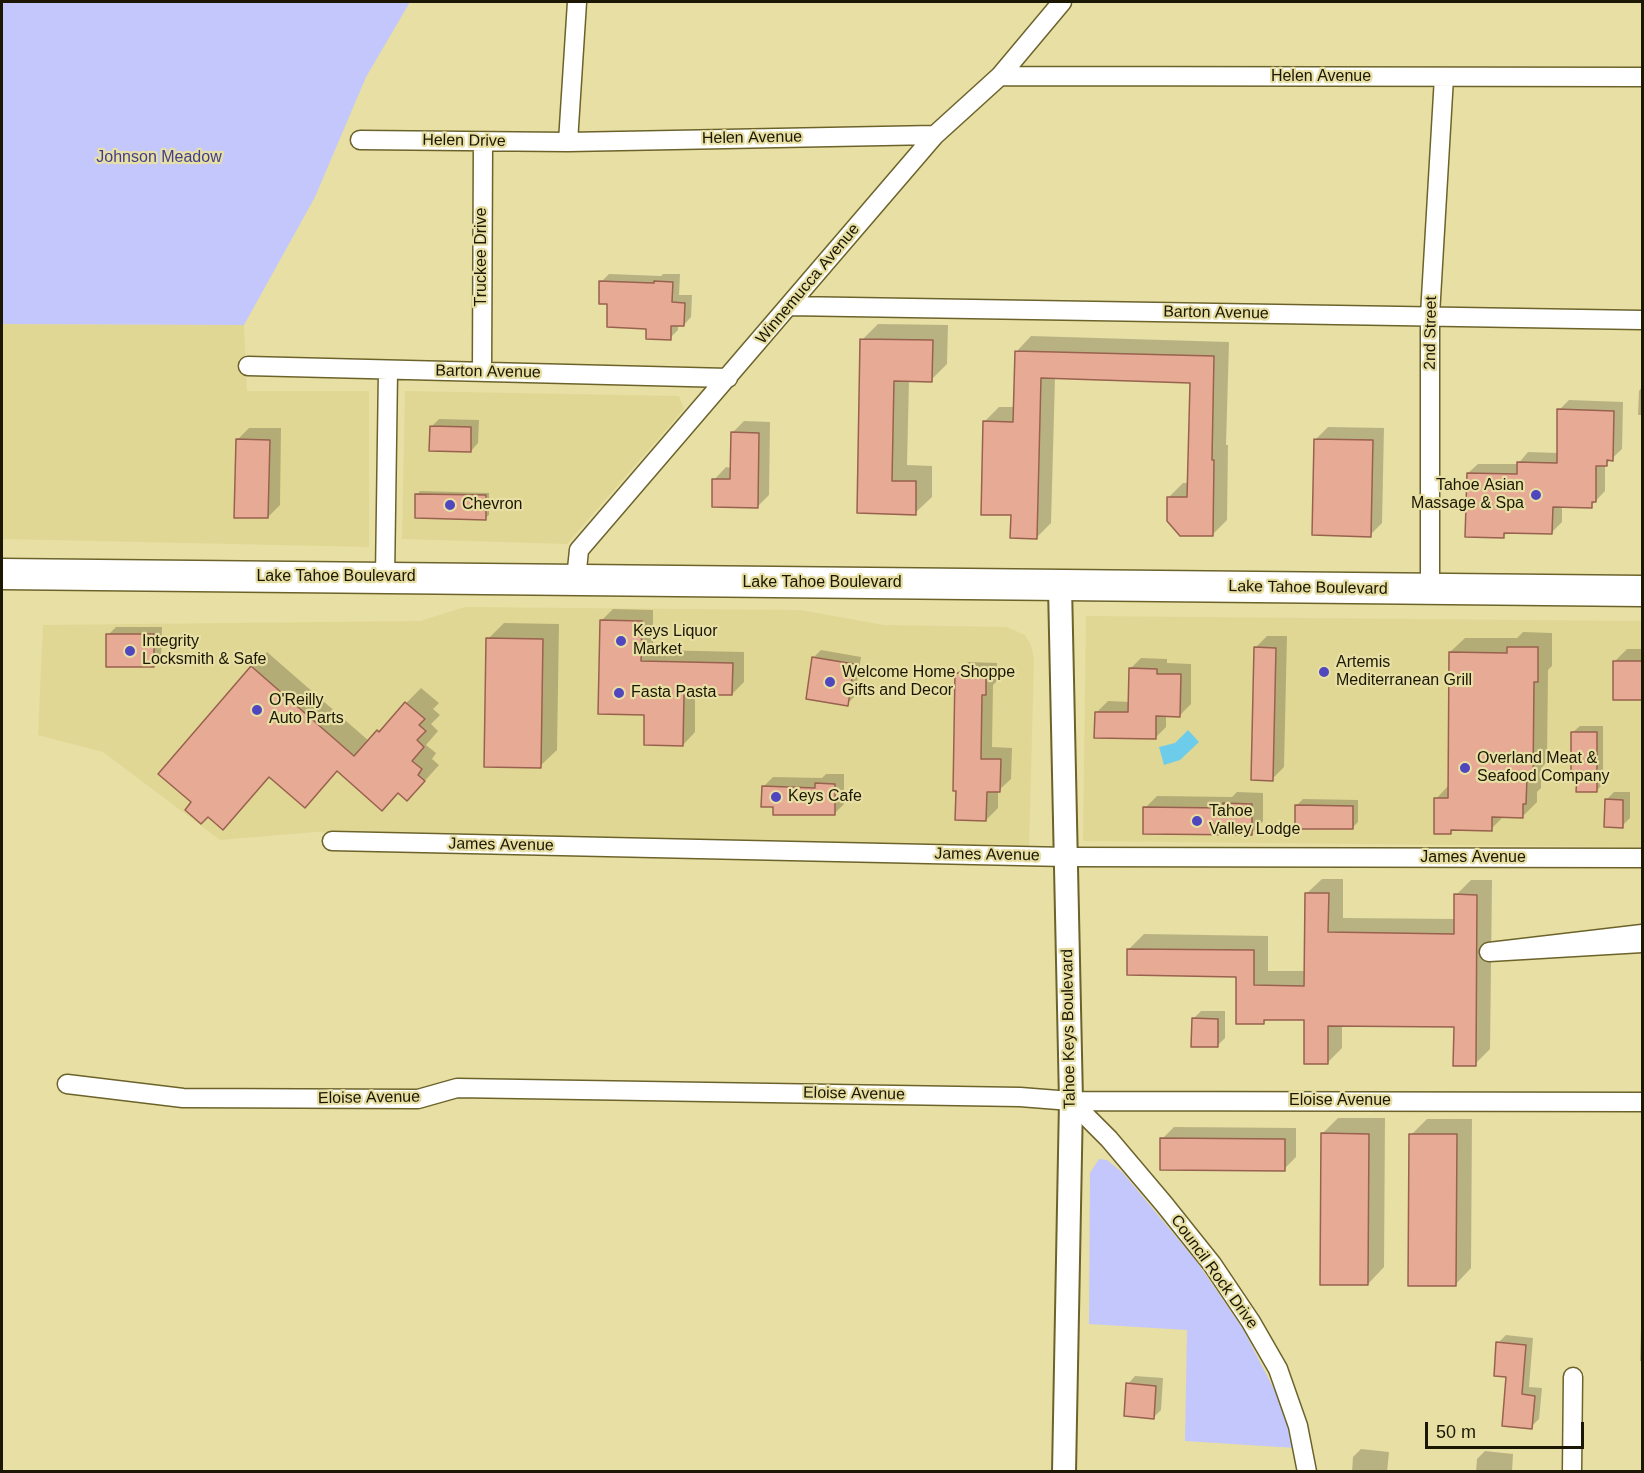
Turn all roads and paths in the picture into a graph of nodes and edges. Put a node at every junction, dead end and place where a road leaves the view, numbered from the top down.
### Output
1 (577, 2) edge
2 (1062, 2) edge
3 (1000, 76) junction
4 (1444, 77) junction
5 (1642, 77) edge
6 (935, 135) junction
7 (360, 140) dead end
8 (483, 142) junction
9 (568, 142) junction
10 (789, 306) junction
11 (1430, 315) junction
12 (1642, 320) edge
13 (248, 366) dead end
14 (388, 371) junction
15 (482, 372) junction
16 (728, 378) junction
17 (2, 574) edge
18 (385, 577) junction
19 (576, 579) junction
20 (1060, 586) junction
21 (1430, 589) junction
22 (1642, 591) edge
23 (332, 842) dead end
24 (1066, 857) junction
25 (1642, 858) edge
26 (1642, 934) edge
27 (1642, 943) edge
28 (67, 1084) dead end
29 (1071, 1101) junction
30 (1642, 1102) edge
31 (1573, 1377) dead end
32 (1064, 1472) edge
33 (1307, 1472) edge
34 (1572, 1472) edge

1 - 9 street
2 - 3 street, Winnemucca Avenue
3 - 4 street, Helen Avenue
3 - 6 street, Winnemucca Avenue
4 - 5 street, Helen Avenue
4 - 11 street, 2nd Street
6 - 9 street, Helen Avenue
6 - 10 street, Winnemucca Avenue
7 - 8 street, Helen Drive
8 - 9 street, Helen Drive
8 - 15 street, Truckee Drive
10 - 11 street, Barton Avenue
10 - 16 street, Winnemucca Avenue
11 - 12 street, Barton Avenue
11 - 21 street, 2nd Street
13 - 14 street, Barton Avenue
14 - 15 street, Barton Avenue
14 - 18 street
15 - 16 street, Barton Avenue
16 - 19 street, Winnemucca Avenue
17 - 18 highway, Lake Tahoe Boulevard
18 - 19 highway, Lake Tahoe Boulevard
19 - 20 highway, Lake Tahoe Boulevard
20 - 21 highway, Lake Tahoe Boulevard
20 - 24 street, Tahoe Keys Boulevard
21 - 22 highway, Lake Tahoe Boulevard
23 - 24 street, James Avenue
24 - 25 street, James Avenue
24 - 29 street, Tahoe Keys Boulevard
26 - 27 street
28 - 29 street, Eloise Avenue
29 - 30 street, Eloise Avenue
29 - 32 street, Tahoe Keys Boulevard
29 - 33 street, Council Rock Drive
31 - 34 street

